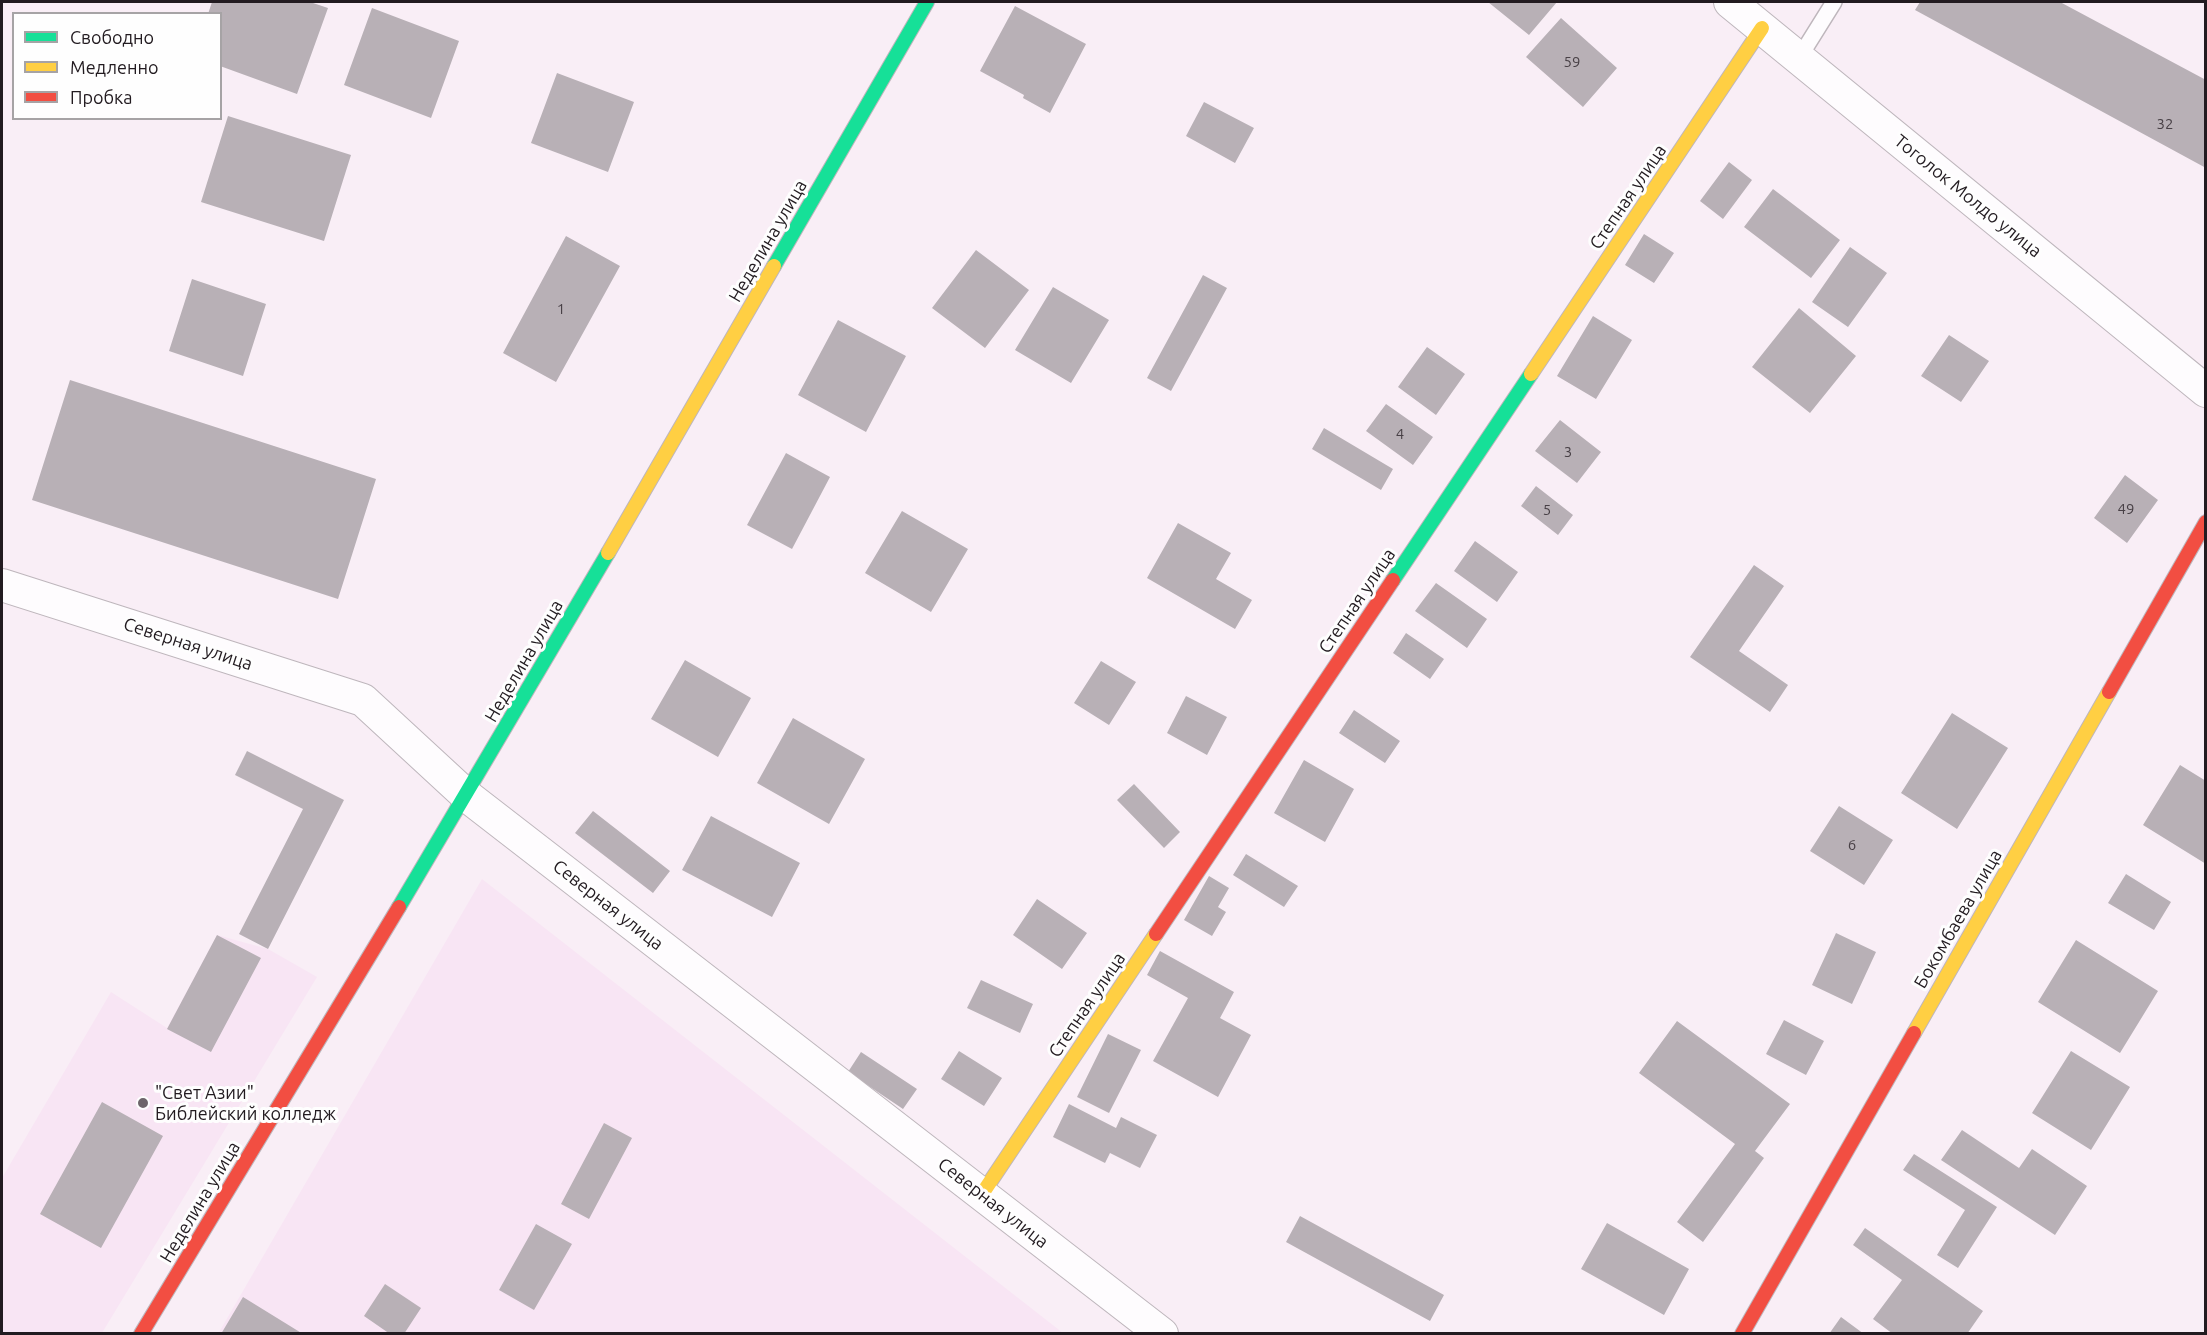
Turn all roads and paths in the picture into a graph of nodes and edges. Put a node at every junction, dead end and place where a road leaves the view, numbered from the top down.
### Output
1 (927, 2) edge
2 (1730, 2) edge
3 (1833, 2) edge
4 (1762, 28) junction
5 (1799, 58) junction
6 (2205, 391) edge
7 (2205, 522) edge
8 (2, 585) edge
9 (466, 796) junction
10 (982, 1194) junction
11 (141, 1334) edge
12 (1162, 1334) edge
13 (1742, 1334) edge

1 - 9 street, Неделина улица
2 - 4 street, Тоголок Молдо улица
3 - 5 lane
4 - 5 street, Тоголок Молдо улица
4 - 10 street, Степная улица
5 - 6 street, Тоголок Молдо улица
7 - 13 street, Бокомбаева улица
8 - 9 street, Северная улица
9 - 10 street, Северная улица
9 - 11 street, Неделина улица
10 - 12 street, Северная улица

